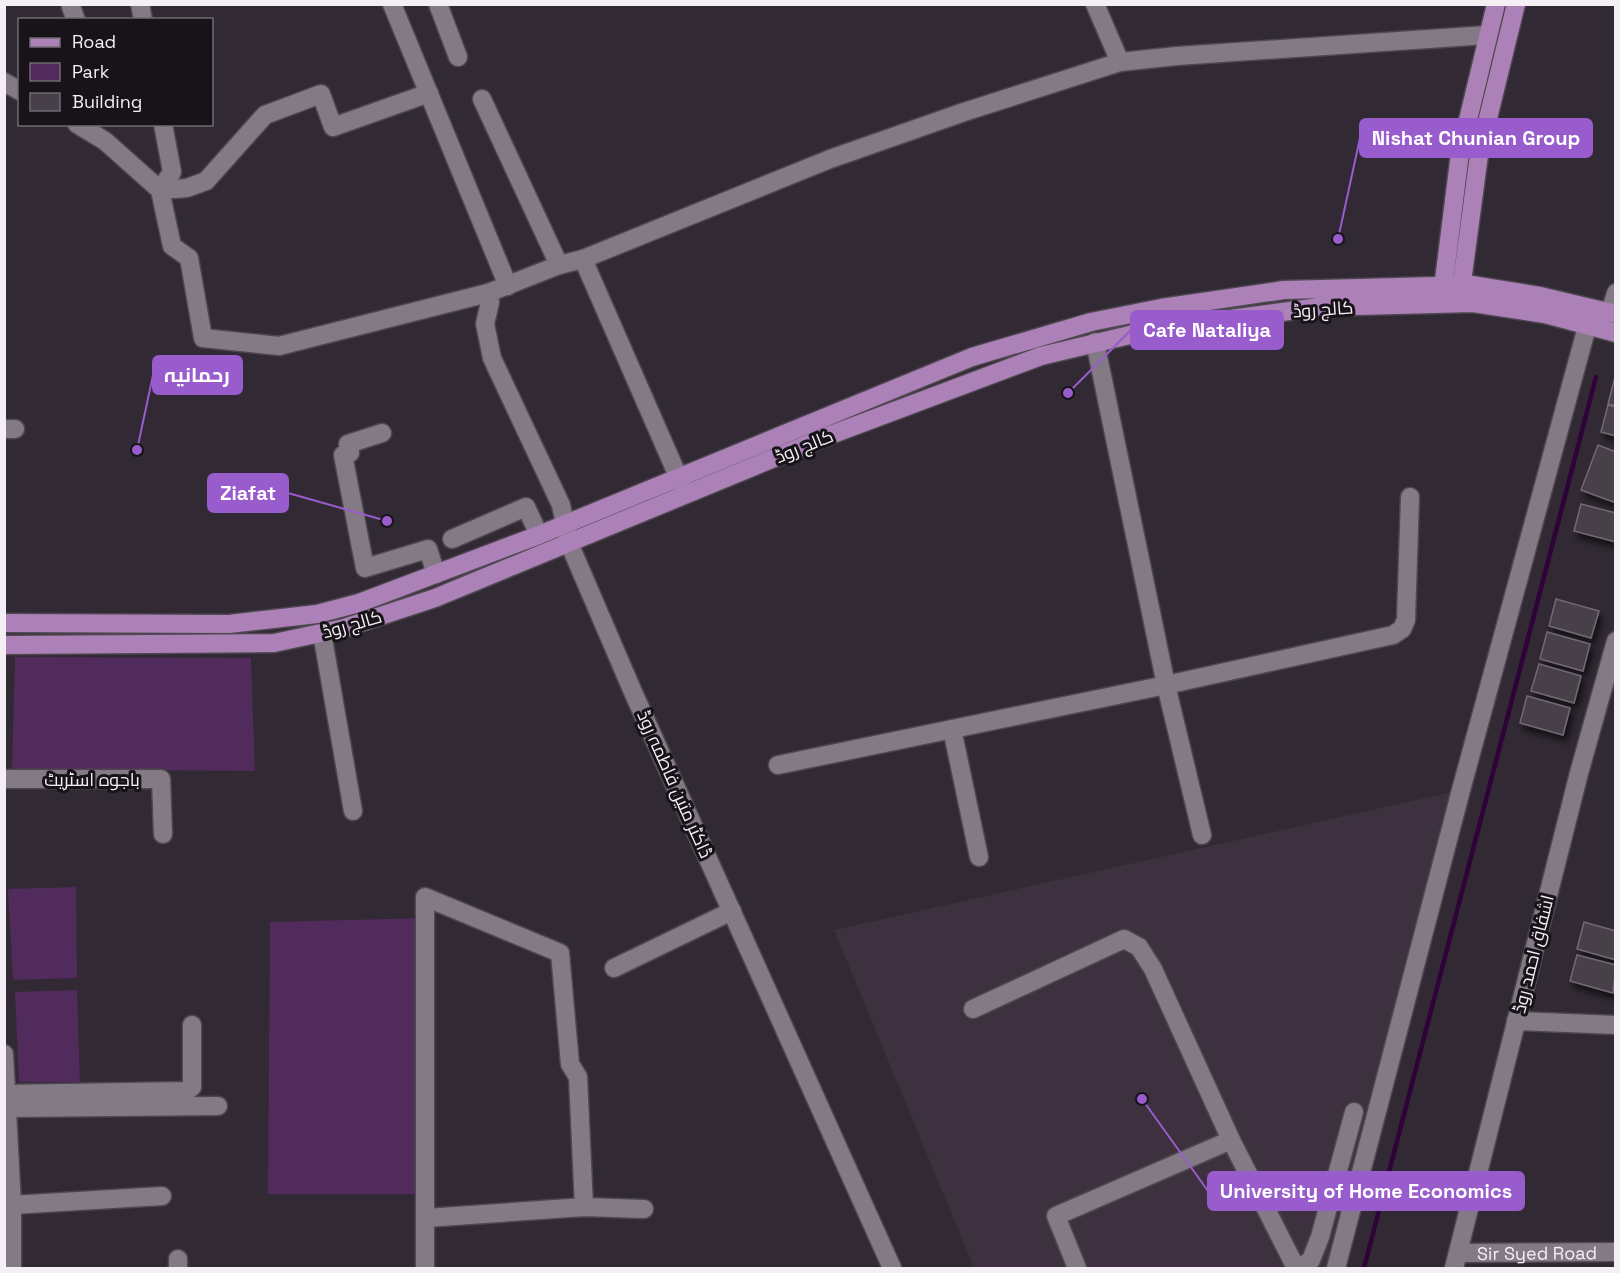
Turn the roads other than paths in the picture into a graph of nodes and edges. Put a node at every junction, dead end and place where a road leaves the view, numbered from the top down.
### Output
1 (392, 4) edge
2 (438, 4) edge
3 (1095, 4) edge
4 (1496, 4) edge
5 (1516, 4) edge
6 (1487, 35) junction
7 (458, 57) dead end
8 (1120, 62) junction
9 (4, 82) edge
10 (18, 90) edge
11 (429, 93) junction
12 (482, 99) dead end
13 (82, 126) edge
14 (163, 126) edge
15 (160, 190) junction
16 (583, 260) junction
17 (559, 266) junction
18 (513, 284) junction
19 (1443, 285) junction
20 (488, 293) junction
21 (1616, 293) edge
22 (1454, 297) junction
23 (1613, 314) edge
24 (1588, 323) junction
25 (1616, 333) edge
26 (1095, 342) junction
27 (382, 433) dead end
28 (679, 477) junction
29 (686, 495) junction
30 (1410, 497) dead end
31 (565, 525) junction
32 (538, 535) junction
33 (452, 539) dead end
34 (570, 543) junction
35 (436, 574) junction
36 (4, 623) edge
37 (322, 633) junction
38 (1616, 641) edge
39 (4, 645) edge
40 (1166, 686) junction
41 (952, 729) junction
42 (778, 765) dead end
43 (4, 779) edge
44 (353, 811) dead end
45 (163, 834) dead end
46 (1202, 836) dead end
47 (979, 857) dead end
48 (732, 911) junction
49 (614, 968) dead end
50 (973, 1009) dead end
51 (1516, 1021) junction
52 (192, 1025) dead end
53 (1616, 1025) edge
54 (4, 1054) edge
55 (6, 1101) edge
56 (218, 1106) dead end
57 (1354, 1112) dead end
58 (1231, 1140) junction
59 (162, 1196) dead end
60 (12, 1205) junction
61 (584, 1207) junction
62 (644, 1209) dead end
63 (426, 1218) junction
64 (1616, 1252) edge
65 (1457, 1261) edge
66 (12, 1269) edge
67 (425, 1269) edge
68 (892, 1269) edge
69 (1077, 1269) edge
70 (1296, 1269) edge
71 (1300, 1269) edge
72 (1336, 1269) edge

1 - 11 street
2 - 7 street
3 - 8 street
4 - 6 main road
5 - 22 main road
6 - 8 street
6 - 19 main road
8 - 16 street
9 - 10 street
11 - 15 street
11 - 18 street
12 - 17 street
13 - 15 street
14 - 15 street
15 - 20 street
16 - 17 street
16 - 28 street
17 - 18 street
18 - 20 street
19 - 22 main road, کالج روڈ
19 - 28 main road, کالج روڈ
20 - 31 street, ڈاکٹر متین فاطمہ روڈ
21 - 23 street
22 - 23 main road, کالج روڈ
22 - 24 main road, کالج روڈ
22 - 26 main road, کالج روڈ
24 - 25 main road, کالج روڈ
24 - 72 street
26 - 29 main road, کالج روڈ
26 - 40 street
27 - 35 street
28 - 29 street
28 - 31 main road, کالج روڈ
29 - 34 main road, کالج روڈ
30 - 40 street
31 - 32 main road, کالج روڈ
31 - 34 street, ڈاکٹر متین فاطمہ روڈ
32 - 33 street
32 - 35 main road, کالج روڈ
34 - 37 main road, کالج روڈ
34 - 48 street, ڈاکٹر متین فاطمہ روڈ
35 - 36 main road, کالج روڈ
37 - 39 main road, کالج روڈ
37 - 44 street
38 - 51 street, اشفاق احمد روڈ
40 - 41 street
40 - 46 street
41 - 42 street
41 - 47 street
43 - 45 street, باجوہ اسٹریٹ
48 - 49 street
48 - 68 street, ڈاکٹر متین فاطمہ روڈ
50 - 58 street
51 - 53 street
51 - 65 street, اشفاق احمد روڈ
52 - 55 street
54 - 55 street
55 - 56 street
55 - 60 street
57 - 71 street
58 - 69 street
58 - 70 street
59 - 60 street
60 - 66 street
61 - 62 street
61 - 63 street
61 - 63 street
63 - 67 street
64 - 65 street, Sir Syed Road

